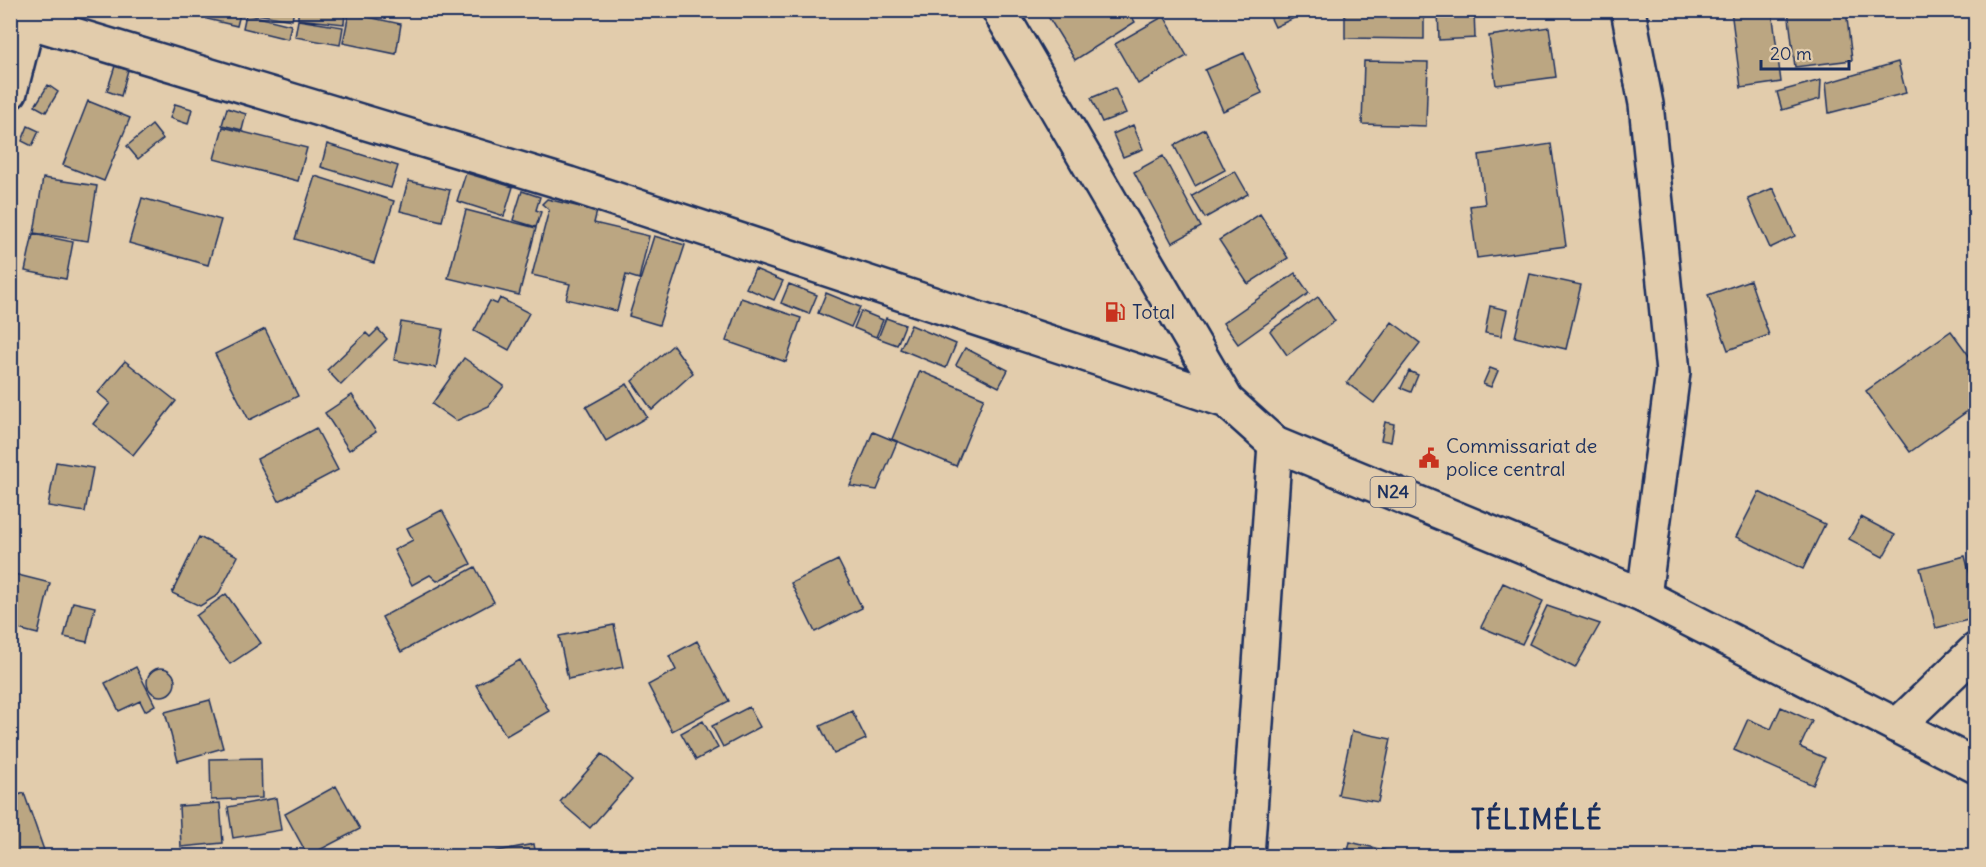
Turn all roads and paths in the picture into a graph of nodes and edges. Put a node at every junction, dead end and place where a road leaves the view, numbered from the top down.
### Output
1 (999, 10) edge
2 (1628, 10) edge
3 (24, 14) edge
4 (10, 92) edge
5 (1227, 401) junction
6 (1275, 444) junction
7 (1644, 596) junction
8 (1976, 650) edge
9 (1897, 726) junction
10 (1976, 766) edge
11 (1247, 856) edge

1 - 5 main road, N24
2 - 7 main road
3 - 4 main road
3 - 5 main road
5 - 6 main road, N24
6 - 7 main road, N24
6 - 11 main road
7 - 9 main road, N24
8 - 9 main road
9 - 10 main road, N24

